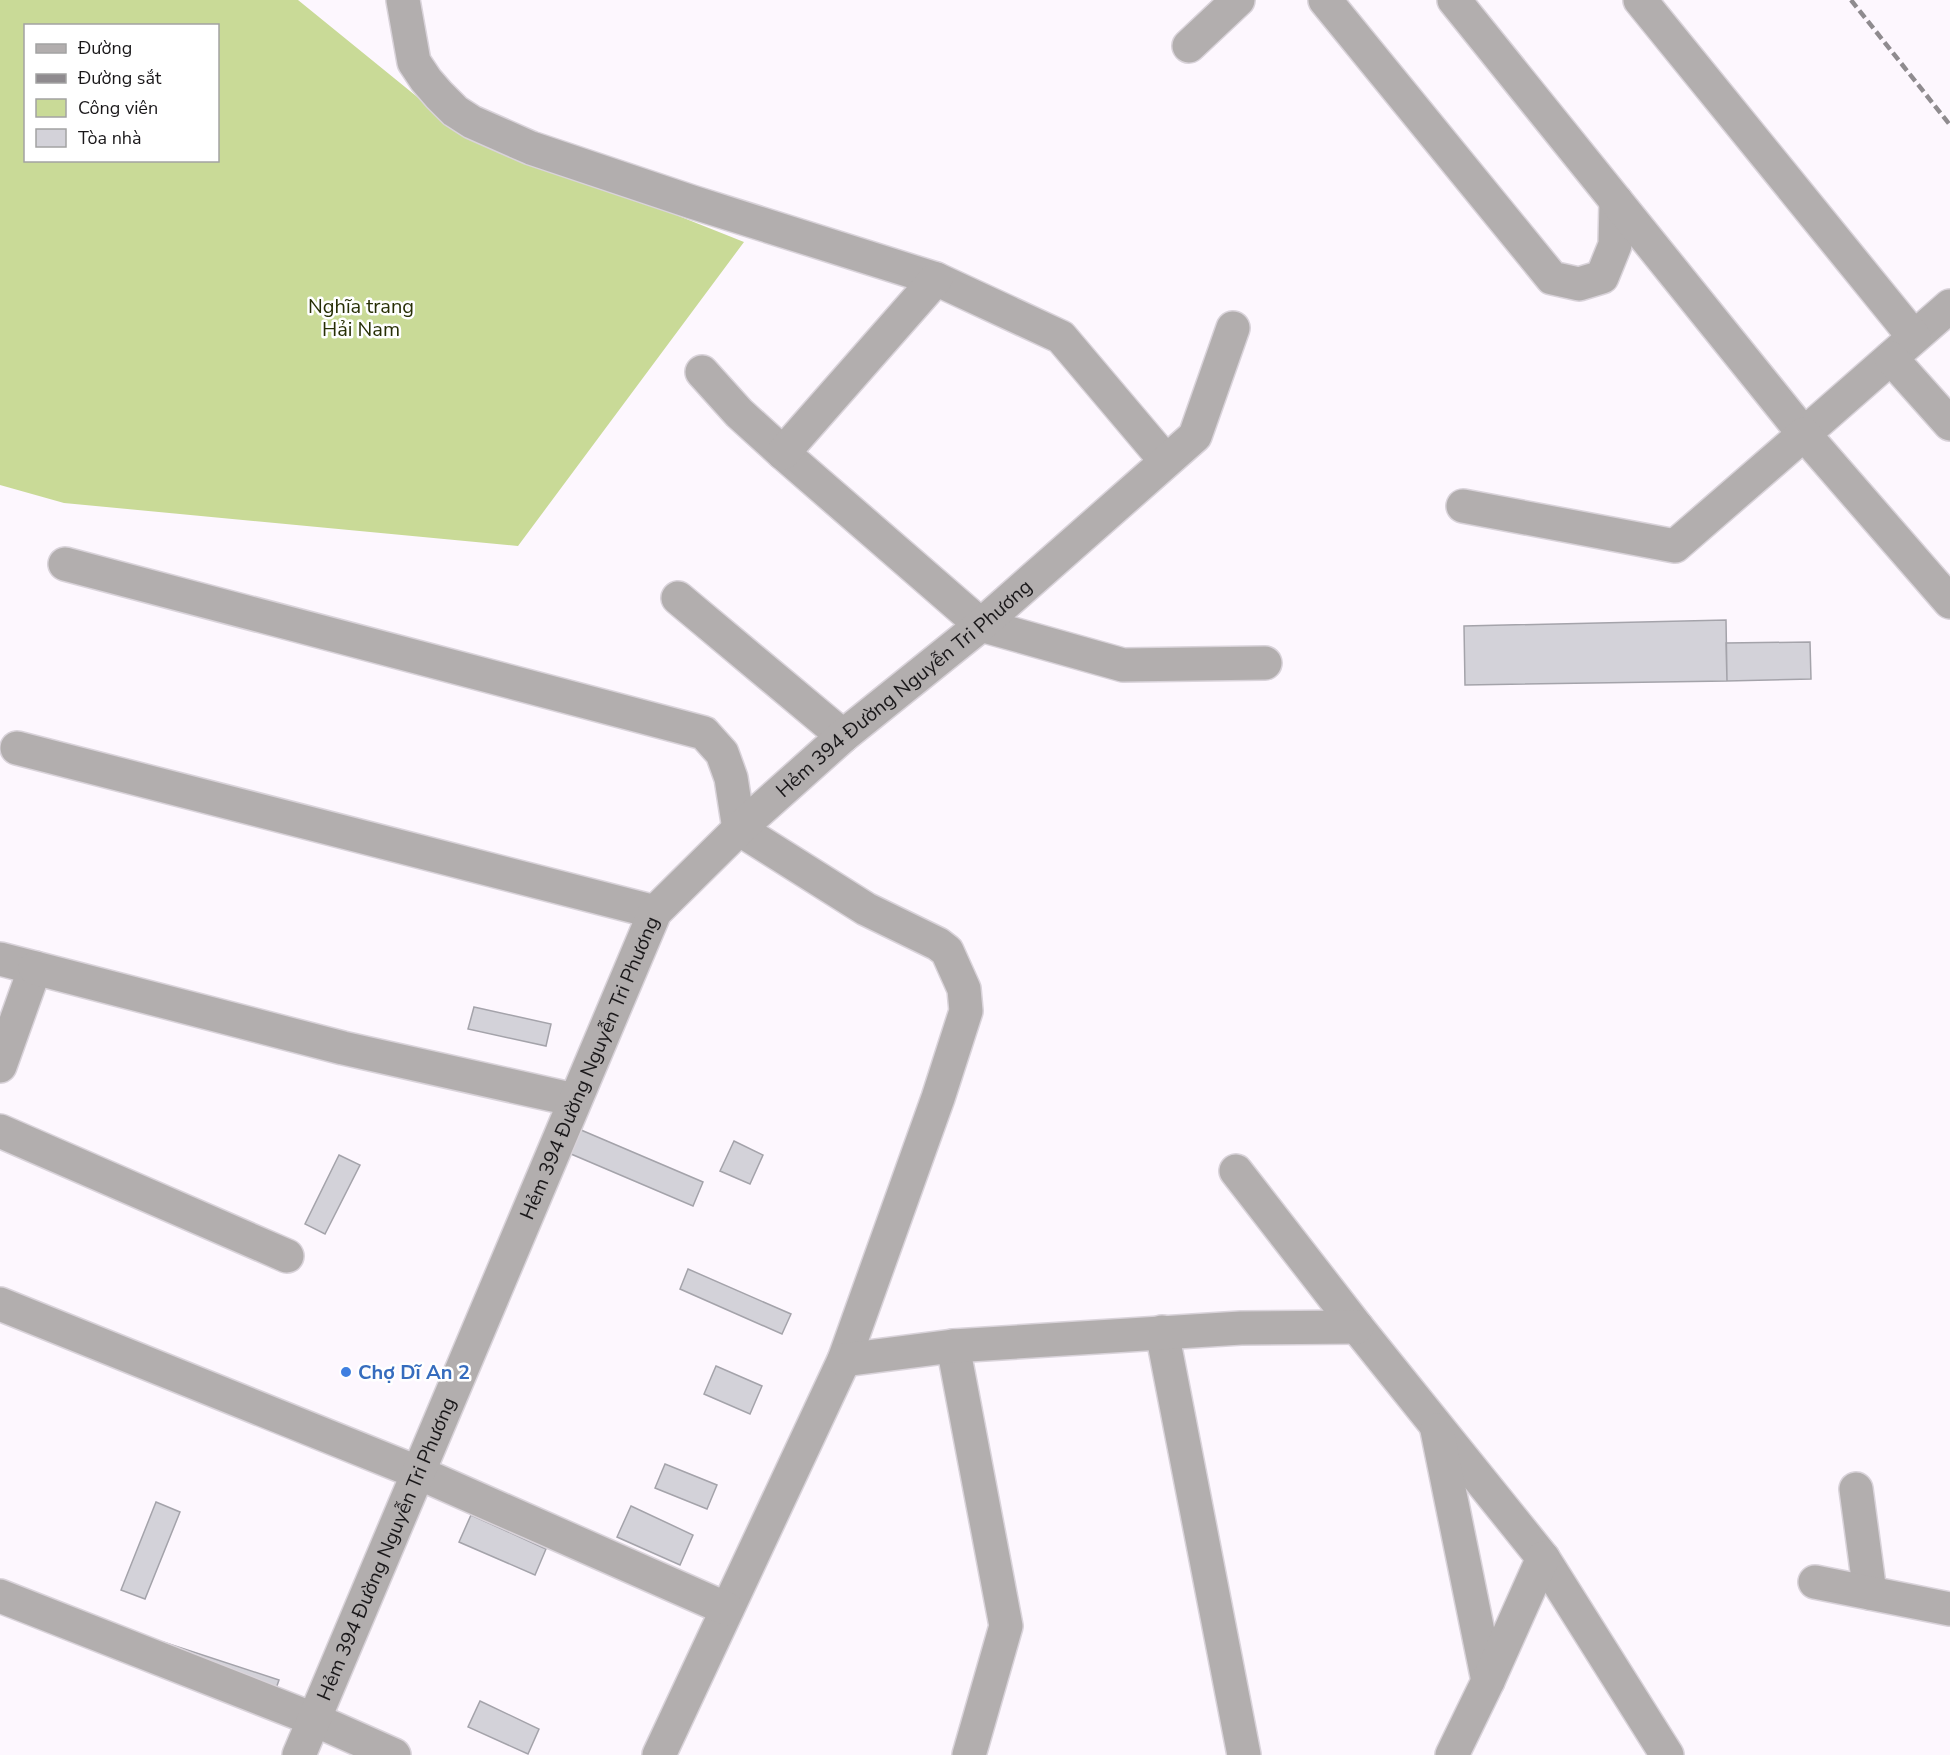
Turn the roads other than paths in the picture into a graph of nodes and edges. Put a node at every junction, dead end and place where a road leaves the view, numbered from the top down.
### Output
1 (403, 0) edge
2 (1238, 0) edge
3 (1325, 0) edge
4 (1454, 0) edge
5 (1640, 0) edge
6 (1189, 46) dead end
7 (1616, 201) junction
8 (936, 279) junction
9 (1950, 306) edge
10 (1233, 328) dead end
11 (1903, 347) junction
12 (702, 372) dead end
13 (1950, 424) edge
14 (1803, 434) junction
15 (783, 453) junction
16 (1165, 460) junction
17 (1463, 506) dead end
18 (65, 564) dead end
19 (678, 598) dead end
20 (1950, 602) edge
21 (981, 625) junction
22 (1265, 663) dead end
23 (843, 736) junction
24 (17, 748) dead end
25 (739, 829) junction
26 (655, 912) junction
27 (0, 959) edge
28 (35, 968) junction
29 (0, 1066) edge
30 (575, 1100) junction
31 (0, 1131) edge
32 (1236, 1171) dead end
33 (287, 1256) dead end
34 (0, 1304) edge
35 (1357, 1327) junction
36 (1162, 1332) junction
37 (953, 1346) junction
38 (844, 1360) junction
39 (1436, 1425) junction
40 (419, 1473) junction
41 (1856, 1489) dead end
42 (1543, 1558) junction
43 (1815, 1582) dead end
44 (1870, 1593) junction
45 (0, 1596) edge
46 (728, 1609) junction
47 (1950, 1609) edge
48 (1488, 1681) junction
49 (313, 1719) junction
50 (1663, 1753) edge
51 (299, 1755) edge
52 (394, 1755) edge
53 (659, 1755) edge
54 (969, 1755) edge
55 (1244, 1755) edge
56 (1452, 1755) edge

1 - 8 street
2 - 6 street
3 - 7 street
4 - 7 street
5 - 11 street
7 - 14 street
8 - 15 street
8 - 16 street
9 - 11 street
10 - 16 street, Hẻm 394 Đường Nguyễn Tri Phương
11 - 13 street
11 - 14 street
12 - 15 street
14 - 17 street
14 - 20 street
15 - 21 street
16 - 21 street, Hẻm 394 Đường Nguyễn Tri Phương
18 - 25 street
19 - 23 street
21 - 22 street
21 - 23 street, Hẻm 394 Đường Nguyễn Tri Phương
23 - 25 street, Hẻm 394 Đường Nguyễn Tri Phương
24 - 26 street
25 - 26 street, Hẻm 394 Đường Nguyễn Tri Phương
25 - 38 street
26 - 30 street, Hẻm 394 Đường Nguyễn Tri Phương
27 - 28 street
28 - 29 street
28 - 30 street
30 - 40 street, Hẻm 394 Đường Nguyễn Tri Phương
31 - 33 street
32 - 35 street
34 - 40 street
35 - 36 street
35 - 39 street
36 - 37 street
36 - 55 street
37 - 38 street
37 - 54 street
38 - 46 street
39 - 42 street
39 - 48 street
40 - 46 street
40 - 49 street, Hẻm 394 Đường Nguyễn Tri Phương
41 - 44 street
42 - 48 street
42 - 50 street
43 - 44 street
44 - 47 street
45 - 49 street
46 - 53 street
48 - 56 street
49 - 51 street, Hẻm 394 Đường Nguyễn Tri Phương
49 - 52 street

